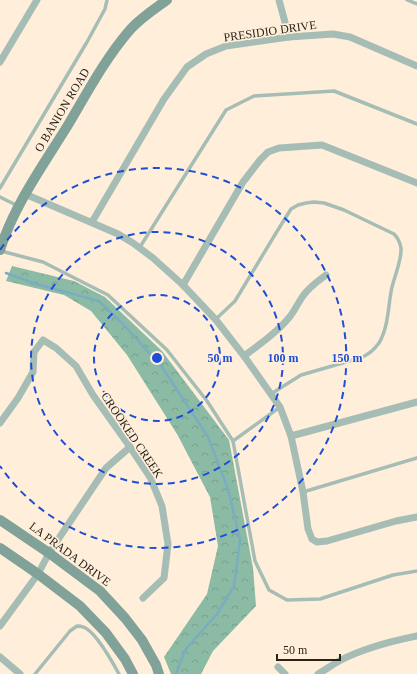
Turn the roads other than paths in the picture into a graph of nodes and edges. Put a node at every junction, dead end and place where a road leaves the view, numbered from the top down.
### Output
1 (37, 0) edge
2 (107, 0) edge
3 (167, 0) edge
4 (279, 0) edge
5 (407, 0) edge
6 (417, 4) edge
7 (289, 37) junction
8 (1, 58) edge
9 (417, 66) edge
10 (417, 124) edge
11 (417, 183) edge
12 (0, 188) edge
13 (25, 194) junction
14 (0, 197) edge
15 (19, 207) junction
16 (92, 222) junction
17 (139, 248) junction
18 (0, 250) edge
19 (326, 275) dead end
20 (183, 285) junction
21 (216, 320) junction
22 (244, 356) junction
23 (271, 394) junction
24 (417, 402) edge
25 (280, 407) junction
26 (0, 423) edge
27 (291, 436) junction
28 (233, 441) junction
29 (130, 447) junction
30 (417, 458) edge
31 (303, 492) junction
32 (417, 517) edge
33 (0, 520) edge
34 (0, 548) edge
35 (50, 553) junction
36 (417, 571) edge
37 (38, 574) junction
38 (143, 598) dead end
39 (0, 626) edge
40 (417, 636) edge
41 (0, 657) edge
42 (278, 667) dead end
43 (20, 674) edge
44 (35, 674) edge
45 (119, 674) edge
46 (133, 674) edge
47 (159, 674) edge
48 (285, 674) edge
49 (318, 674) edge

1 - 8 street
2 - 12 lane
3 - 13 main road, O BANION ROAD
4 - 7 street
5 - 6 lane
7 - 9 street, PRESIDIO DRIVE
7 - 16 street, PRESIDIO DRIVE
10 - 17 lane
11 - 20 street
13 - 15 main road, O BANION ROAD
13 - 16 street
14 - 15 lane
15 - 18 main road, O BANION ROAD
16 - 17 street
17 - 20 street
18 - 28 lane
19 - 22 street
20 - 21 street
21 - 22 street
21 - 23 lane
22 - 23 street
23 - 25 street
24 - 27 street
25 - 27 street
25 - 28 lane
26 - 29 street, CROOKED CREEK
27 - 31 street
28 - 36 lane
29 - 35 street
29 - 38 street, CROOKED CREEK
30 - 31 lane
31 - 32 street
33 - 35 main road, LA PRADA DRIVE
34 - 37 main road
35 - 37 street
35 - 47 main road, LA PRADA DRIVE
37 - 39 street
37 - 46 main road
40 - 49 street
41 - 43 street
42 - 48 street
44 - 45 lane

